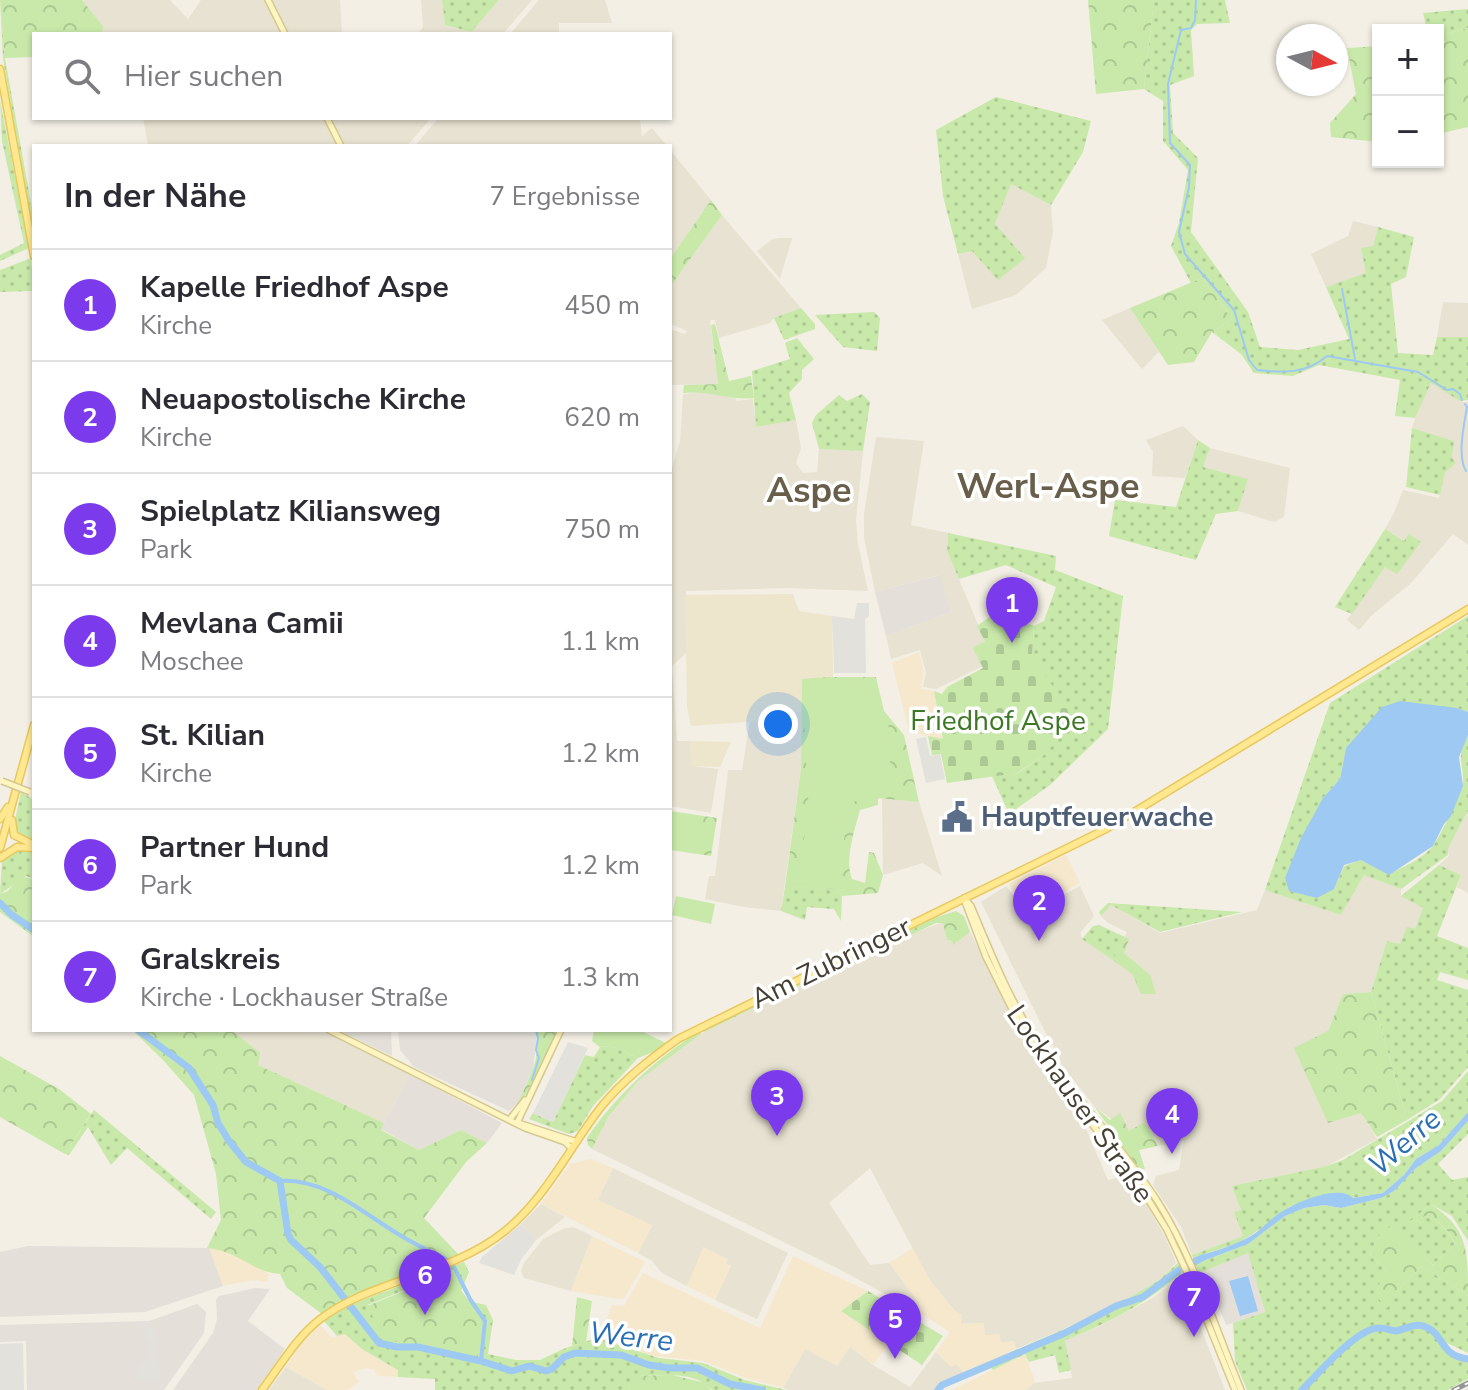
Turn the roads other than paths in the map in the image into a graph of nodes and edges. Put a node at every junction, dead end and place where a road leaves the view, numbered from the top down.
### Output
1 (268, 0) edge
2 (284, 32) edge
3 (0, 69) edge
4 (328, 120) edge
5 (340, 144) edge
6 (32, 247) edge
7 (1468, 609) edge
8 (32, 731) edge
9 (1, 781) edge
10 (32, 794) edge
11 (10, 808) junction
12 (0, 819) edge
13 (0, 835) edge
14 (32, 846) edge
15 (32, 847) edge
16 (0, 848) edge
17 (0, 858) edge
18 (964, 898) junction
19 (333, 1032) edge
20 (560, 1032) edge
21 (531, 1093) junction
22 (510, 1119) junction
23 (517, 1123) junction
24 (575, 1145) junction
25 (262, 1390) edge
26 (1239, 1390) edge

1 - 2 main road
3 - 6 main road
4 - 5 main road
7 - 18 main road, Am Zubringer
8 - 11 main road
9 - 10 main road, bridge
11 - 12 main road
11 - 13 main road
11 - 14 main road
11 - 16 main road
15 - 17 main road
18 - 24 main road, Am Zubringer
18 - 26 main road, Lockhauser Straße
19 - 22 main road
20 - 21 main road
21 - 22 main road
21 - 23 main road
22 - 23 main road
23 - 24 main road
24 - 25 main road, Am Zubringer

